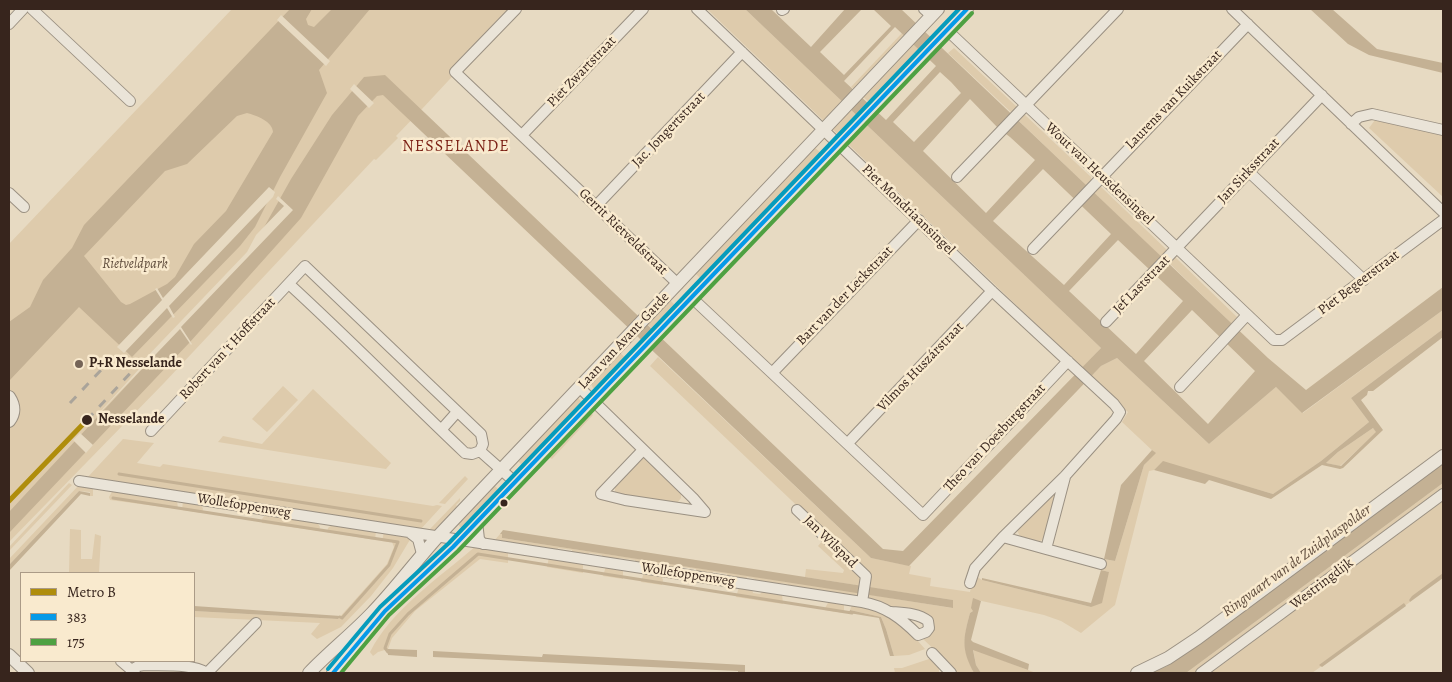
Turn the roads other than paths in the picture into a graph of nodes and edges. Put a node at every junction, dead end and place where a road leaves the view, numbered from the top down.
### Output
1 (23, 9) edge
2 (32, 9) edge
3 (516, 9) edge
4 (642, 9) edge
5 (697, 9) edge
6 (967, 9) edge
7 (1118, 9) edge
8 (1232, 9) edge
9 (931, 11) edge
10 (9, 24) edge
11 (1248, 24) junction
12 (947, 30) junction
13 (742, 52) junction
14 (1322, 95) junction
15 (130, 101) dead end
16 (1023, 109) junction
17 (1351, 124) junction
18 (823, 128) junction
19 (1443, 130) edge
20 (522, 135) junction
21 (839, 144) junction
22 (1249, 172) junction
23 (957, 177) dead end
24 (1098, 180) junction
25 (9, 193) edge
26 (596, 206) junction
27 (24, 207) dead end
28 (1443, 212) edge
29 (919, 220) junction
30 (1443, 220) edge
31 (1177, 248) junction
32 (1033, 249) dead end
33 (1364, 280) junction
34 (289, 284) junction
35 (678, 284) junction
36 (992, 291) junction
37 (691, 297) junction
38 (1244, 319) junction
39 (1106, 322) dead end
40 (1274, 340) joint
41 (1068, 361) junction
42 (772, 373) junction
43 (1180, 387) dead end
44 (580, 388) junction
45 (593, 400) junction
46 (11, 402) edge
47 (457, 412) junction
48 (9, 422) edge
49 (441, 430) junction
50 (151, 431) dead end
51 (848, 444) junction
52 (644, 450) junction
53 (480, 451) junction
54 (1443, 456) edge
55 (502, 470) junction
56 (1065, 476) junction
57 (79, 481) dead end
58 (515, 482) junction
59 (1443, 494) edge
60 (797, 510) dead end
61 (923, 515) joint
62 (477, 522) junction
63 (408, 532) junction
64 (438, 536) junction
65 (1003, 537) junction
66 (460, 540) junction
67 (483, 544) junction
68 (1046, 549) junction
69 (422, 554) junction
70 (1101, 564) dead end
71 (970, 583) dead end
72 (862, 598) junction
73 (891, 612) dead end
74 (256, 622) dead end
75 (932, 653) dead end
76 (9, 655) edge
77 (122, 662) edge
78 (133, 672) edge
79 (28, 673) edge
80 (207, 673) edge
81 (308, 673) edge
82 (332, 673) edge
83 (950, 673) edge
84 (1138, 673) edge
85 (1201, 673) edge

1 - 10 street
2 - 15 street
3 - 20 street, Gerrit Rietveldstraat
4 - 20 street, Piet Zwartstraat
5 - 13 street, Piet Mondriaansingel
6 - 12 street, Laan van Avant-Garde
7 - 16 street
8 - 11 street
9 - 12 street, Wout van Heusdensingel
9 - 18 street, Laan van Avant-Garde
11 - 14 street
11 - 24 street, Laurens van Kuikstraat
12 - 16 street, Wout van Heusdensingel
12 - 21 street, Laan van Avant-Garde
13 - 18 street, Piet Mondriaansingel
13 - 26 street, Jac. Jongertstraat
14 - 17 street
14 - 22 street, Jan Sirksstraat
16 - 23 street
16 - 24 street, Wout van Heusdensingel
17 - 19 street
17 - 28 street
18 - 21 street, Piet Mondriaansingel
18 - 35 street, Laan van Avant-Garde
20 - 26 street, Gerrit Rietveldstraat
21 - 29 street, Piet Mondriaansingel
21 - 37 street, Laan van Avant-Garde
22 - 31 street, Jan Sirksstraat
22 - 33 street
24 - 31 street, Wout van Heusdensingel
24 - 32 street, Laurens van Kuikstraat
25 - 27 street
26 - 35 street, Gerrit Rietveldstraat
29 - 36 street, Piet Mondriaansingel
29 - 42 street, Bart van der Leckstraat
30 - 33 street, Piet Begeerstraat
31 - 38 street, Wout van Heusdensingel
31 - 39 street, Jef Laststraat
33 - 40 street, Piet Begeerstraat
34 - 47 street, Robert van 't Hoffstraat
34 - 49 street
34 - 50 street, Robert van 't Hoffstraat
35 - 37 street, Gerrit Rietveldstraat
35 - 44 street, Laan van Avant-Garde
36 - 41 street, Piet Mondriaansingel
36 - 51 street, Vilmos Huszárstraat
37 - 42 street, Gerrit Rietveldstraat
37 - 45 street, Laan van Avant-Garde
38 - 40 street, Wout van Heusdensingel
38 - 43 street
41 - 56 street, Piet Mondriaansingel
41 - 61 street, Theo van Doesburgstraat
42 - 51 street, Gerrit Rietveldstraat
44 - 45 street
44 - 55 street, Laan van Avant-Garde
45 - 52 street
45 - 58 street, Laan van Avant-Garde
46 - 48 street
47 - 49 street
47 - 53 street
49 - 53 street
51 - 61 street, Gerrit Rietveldstraat
52 - 52 street
53 - 55 street
54 - 84 street
55 - 58 street
55 - 64 street, Laan van Avant-Garde
56 - 65 street
56 - 68 street
57 - 63 street, Wollefoppenweg
58 - 62 street, Laan van Avant-Garde
59 - 85 street, Westringdijk
60 - 72 street, Jan Wilspad
62 - 66 street, Laan van Avant-Garde
62 - 67 street
63 - 64 street, Wollefoppenweg
63 - 69 street
64 - 66 street, Wollefoppenweg
64 - 69 street, Laan van Avant-Garde
65 - 68 street
65 - 71 street
66 - 67 street, Wollefoppenweg
66 - 82 street, Laan van Avant-Garde
67 - 72 street, Wollefoppenweg
68 - 70 street
69 - 81 street, Laan van Avant-Garde
72 - 73 street, Wollefoppenweg
74 - 80 street
75 - 83 street
76 - 79 street
77 - 78 street
78 - 80 street

